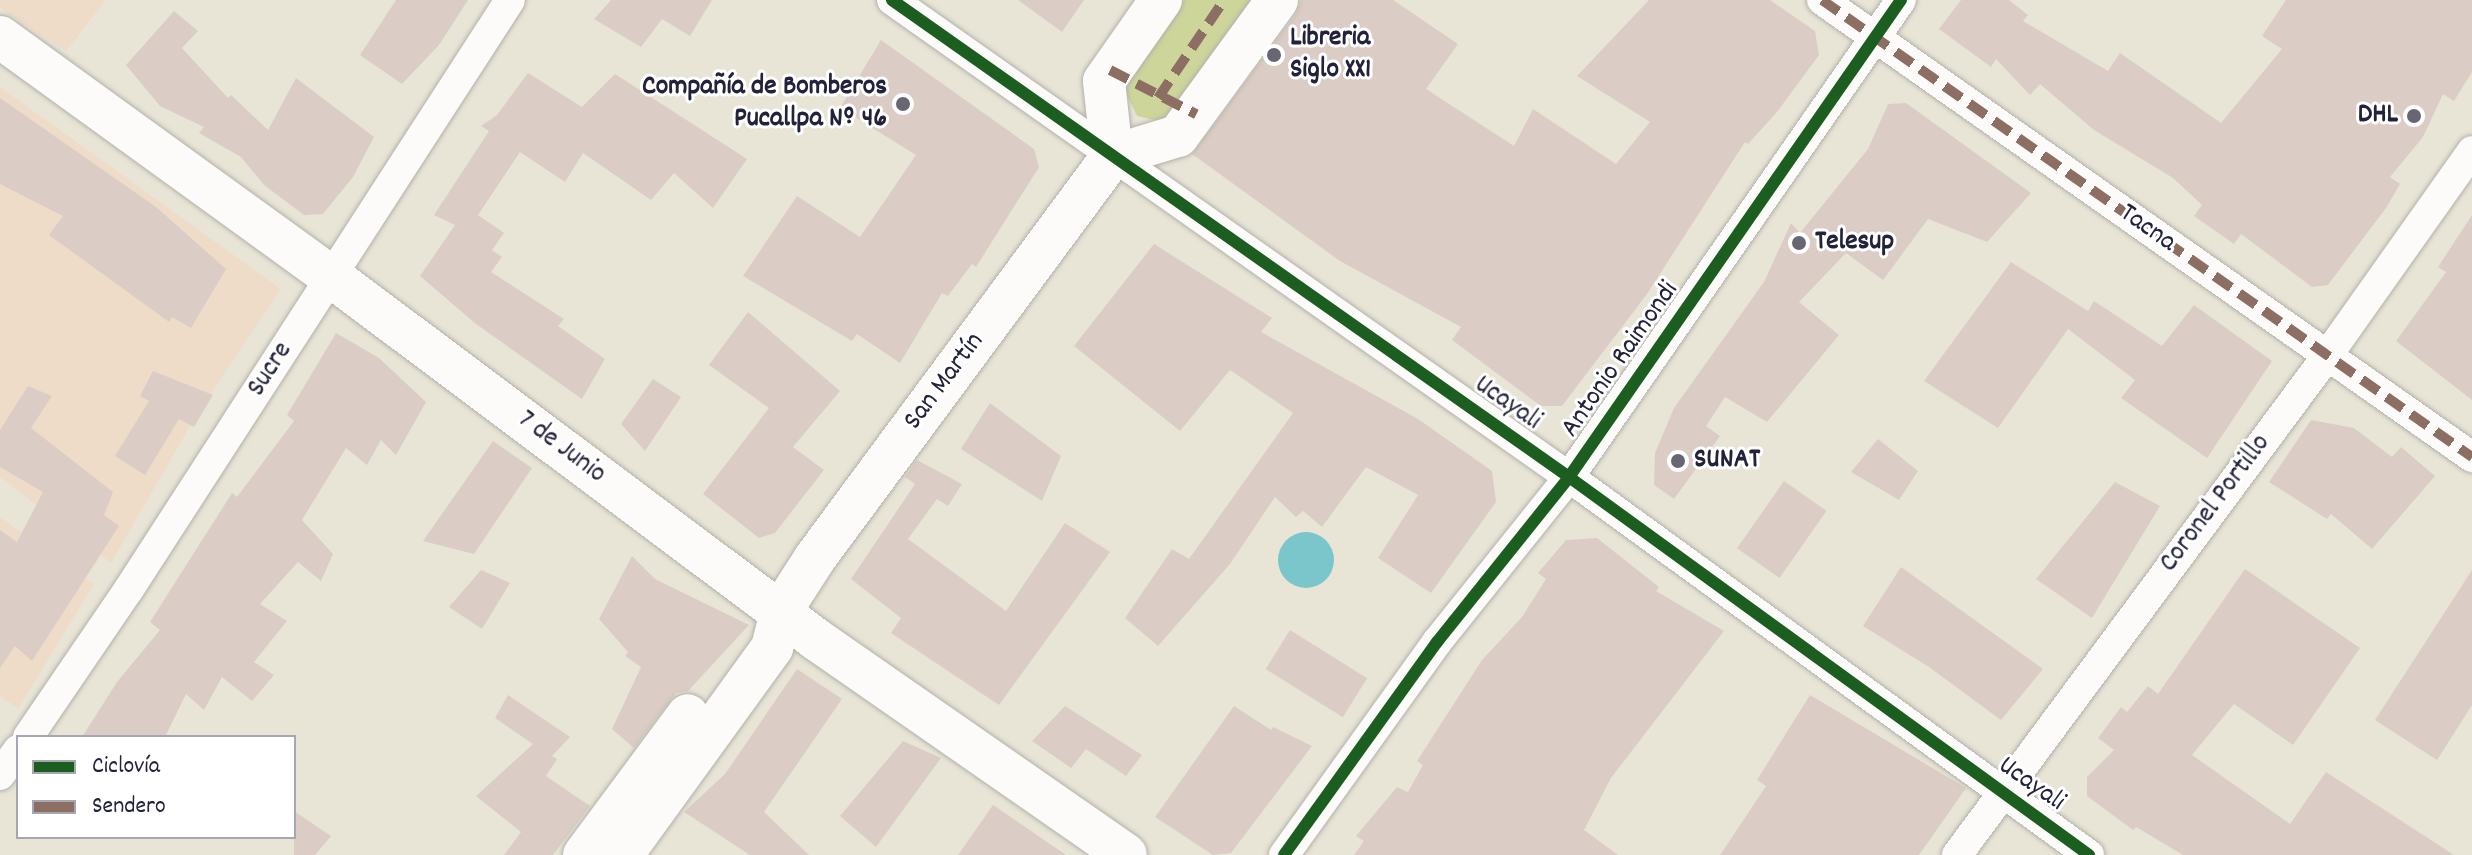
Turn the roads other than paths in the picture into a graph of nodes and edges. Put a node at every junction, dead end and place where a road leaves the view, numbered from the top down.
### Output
1 (510, 0) edge
2 (892, 0) edge
3 (1161, 0) edge
4 (1277, 0) edge
5 (1822, 0) edge
6 (1901, 0) edge
7 (0, 37) edge
8 (1876, 37) junction
9 (2472, 151) edge
10 (1112, 156) junction
11 (332, 277) junction
12 (2327, 356) junction
13 (2472, 457) edge
14 (1569, 477) junction
15 (781, 611) junction
16 (29, 735) edge
17 (16, 753) edge
18 (0, 775) edge
19 (2001, 793) junction
20 (584, 855) edge
21 (622, 855) edge
22 (1126, 855) edge
23 (1284, 855) edge
24 (1957, 855) edge
25 (2089, 855) edge

1 - 11 street, Sucre
2 - 10 street, Ucayali
3 - 10 main road
4 - 10 main road
5 - 8 street, Tacna
6 - 8 street, Antonio Raimondi
7 - 11 main road, 7 de Junio
8 - 12 street, Tacna
8 - 14 street, Antonio Raimondi
9 - 12 street, Coronel Portillo
10 - 14 street, Ucayali
10 - 15 main road, San Martín
11 - 15 main road, 7 de Junio
11 - 16 street, Sucre
12 - 13 street, Tacna
12 - 19 street, Coronel Portillo
14 - 19 street, Ucayali
14 - 23 street, Antonio Raimondi
15 - 20 main road, San Martín
15 - 21 main road, San Martín
15 - 22 main road, 7 de Junio
17 - 18 street
19 - 24 street, Coronel Portillo
19 - 25 street, Ucayali

